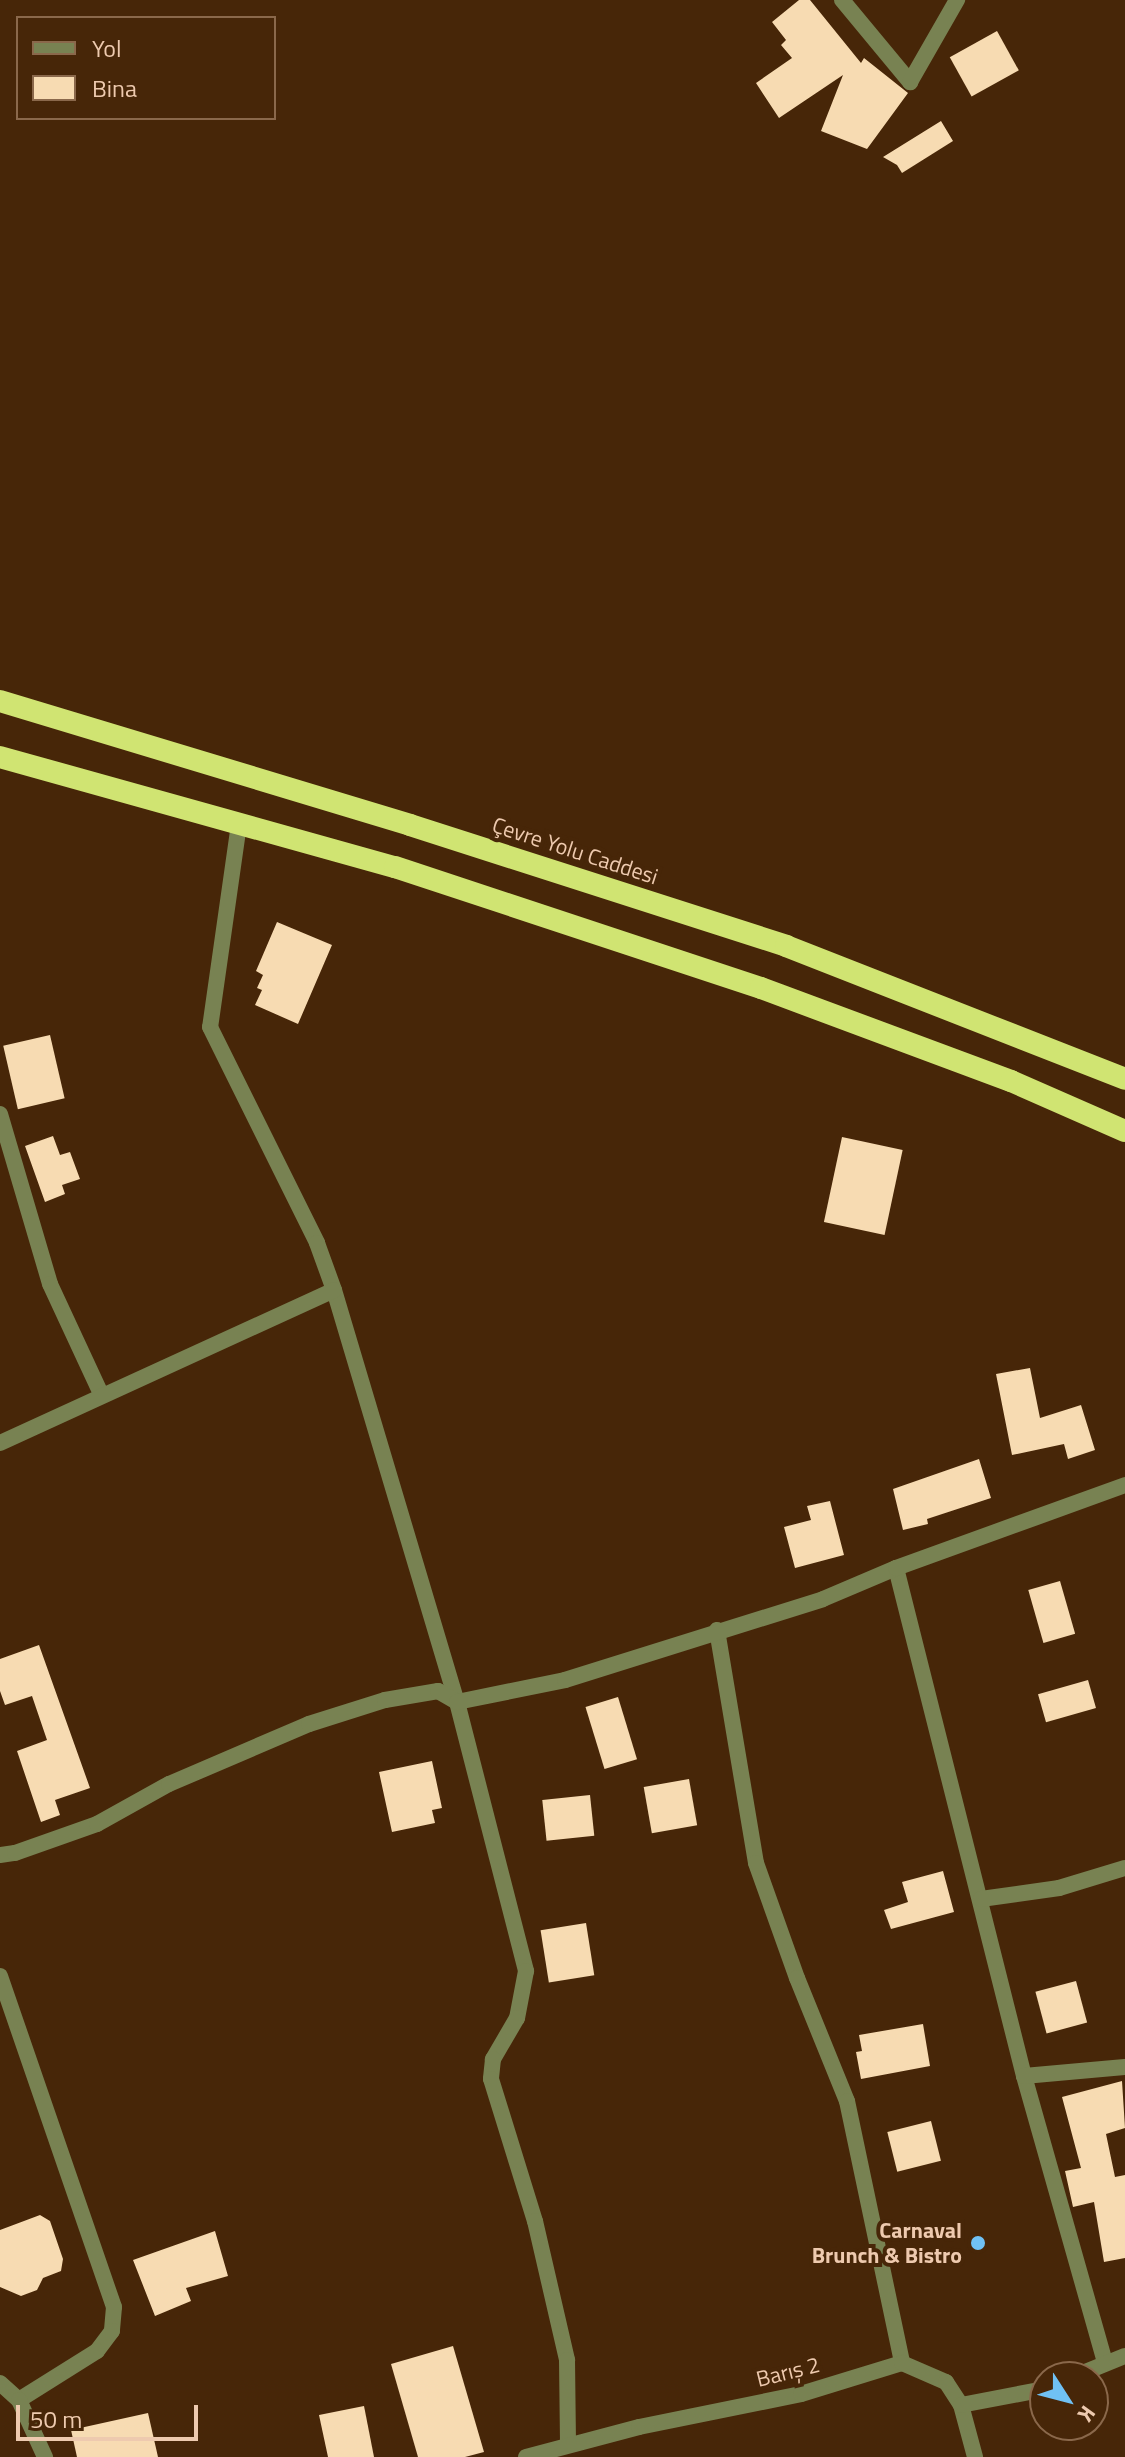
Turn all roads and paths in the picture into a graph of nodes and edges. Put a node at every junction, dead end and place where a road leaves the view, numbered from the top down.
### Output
1 (842, 0) edge
2 (957, 0) edge
3 (0, 701) edge
4 (0, 757) edge
5 (239, 824) junction
6 (1125, 1079) edge
7 (0, 1114) edge
8 (1125, 1131) edge
9 (334, 1290) junction
10 (101, 1394) junction
11 (0, 1443) edge
12 (1125, 1485) edge
13 (896, 1568) junction
14 (717, 1630) junction
15 (457, 1702) junction
16 (0, 1855) edge
17 (1125, 1868) edge
18 (981, 1899) junction
19 (0, 1976) edge
20 (1125, 2067) edge
21 (1024, 2076) junction
22 (1104, 2361) edge
23 (902, 2363) junction
24 (0, 2383) edge
25 (1029, 2392) edge
26 (19, 2400) junction
27 (961, 2405) junction
28 (568, 2444) junction
29 (45, 2457) edge
30 (526, 2457) edge
31 (975, 2457) edge

1 - 2 street
3 - 6 highway, Çevre Yolu Caddesi
4 - 5 highway
5 - 8 highway
5 - 9 street
7 - 10 street
9 - 10 street
9 - 15 street
10 - 11 street
12 - 13 street
13 - 14 street
13 - 18 street
14 - 15 street
14 - 23 street
15 - 16 street
15 - 28 street
17 - 18 street
18 - 21 street
19 - 26 street
20 - 21 street
21 - 22 street
23 - 27 street
23 - 28 street, Barış 2
24 - 26 street
25 - 27 street
26 - 29 street
27 - 31 street
28 - 30 street, Barış 2

